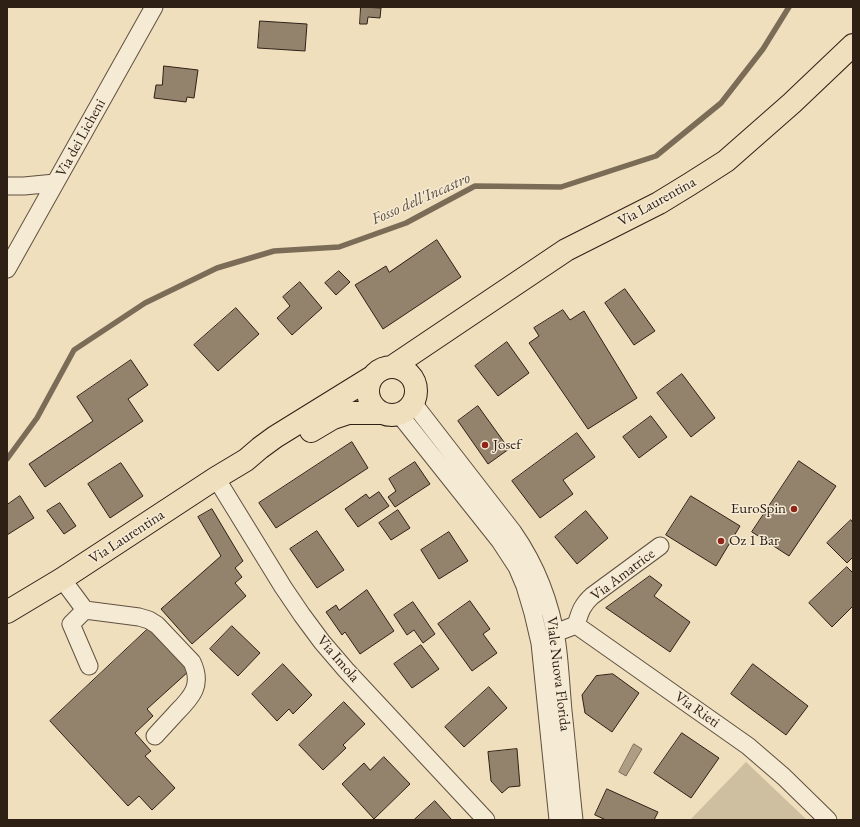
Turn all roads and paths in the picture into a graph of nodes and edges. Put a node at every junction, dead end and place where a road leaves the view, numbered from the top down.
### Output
1 (154, 7) edge
2 (853, 45) edge
3 (55, 183) junction
4 (7, 186) edge
5 (7, 269) edge
6 (442, 334) junction
7 (392, 366) junction
8 (372, 377) junction
9 (402, 404) junction
10 (246, 460) junction
11 (216, 478) junction
12 (660, 546) dead end
13 (62, 579) junction
14 (85, 610) junction
15 (7, 612) edge
16 (576, 625) junction
17 (555, 633) junction
18 (89, 666) dead end
19 (154, 736) dead end
20 (486, 820) edge
21 (558, 820) edge
22 (574, 820) edge
23 (828, 820) edge

1 - 3 street, Via dei Licheni
2 - 6 main road, Via Laurentina
3 - 4 street
3 - 5 street, Via dei Licheni
6 - 7 main road, Via Laurentina
6 - 9 main road, Via Laurentina
7 - 8 main road
7 - 9 main road
8 - 9 main road
8 - 10 main road, Via Laurentina
9 - 10 main road, Via Laurentina
9 - 17 street, Viale Nuova Florida
9 - 21 street, Viale Nuova Florida
10 - 11 main road, Via Laurentina
11 - 13 main road, Via Laurentina
11 - 20 street, Via Imola
12 - 16 street, Via Amatrice
13 - 14 street
13 - 15 main road, Via Laurentina
14 - 18 street
14 - 19 street
16 - 17 street
16 - 23 street, Via Rieti
17 - 22 street, Viale Nuova Florida

